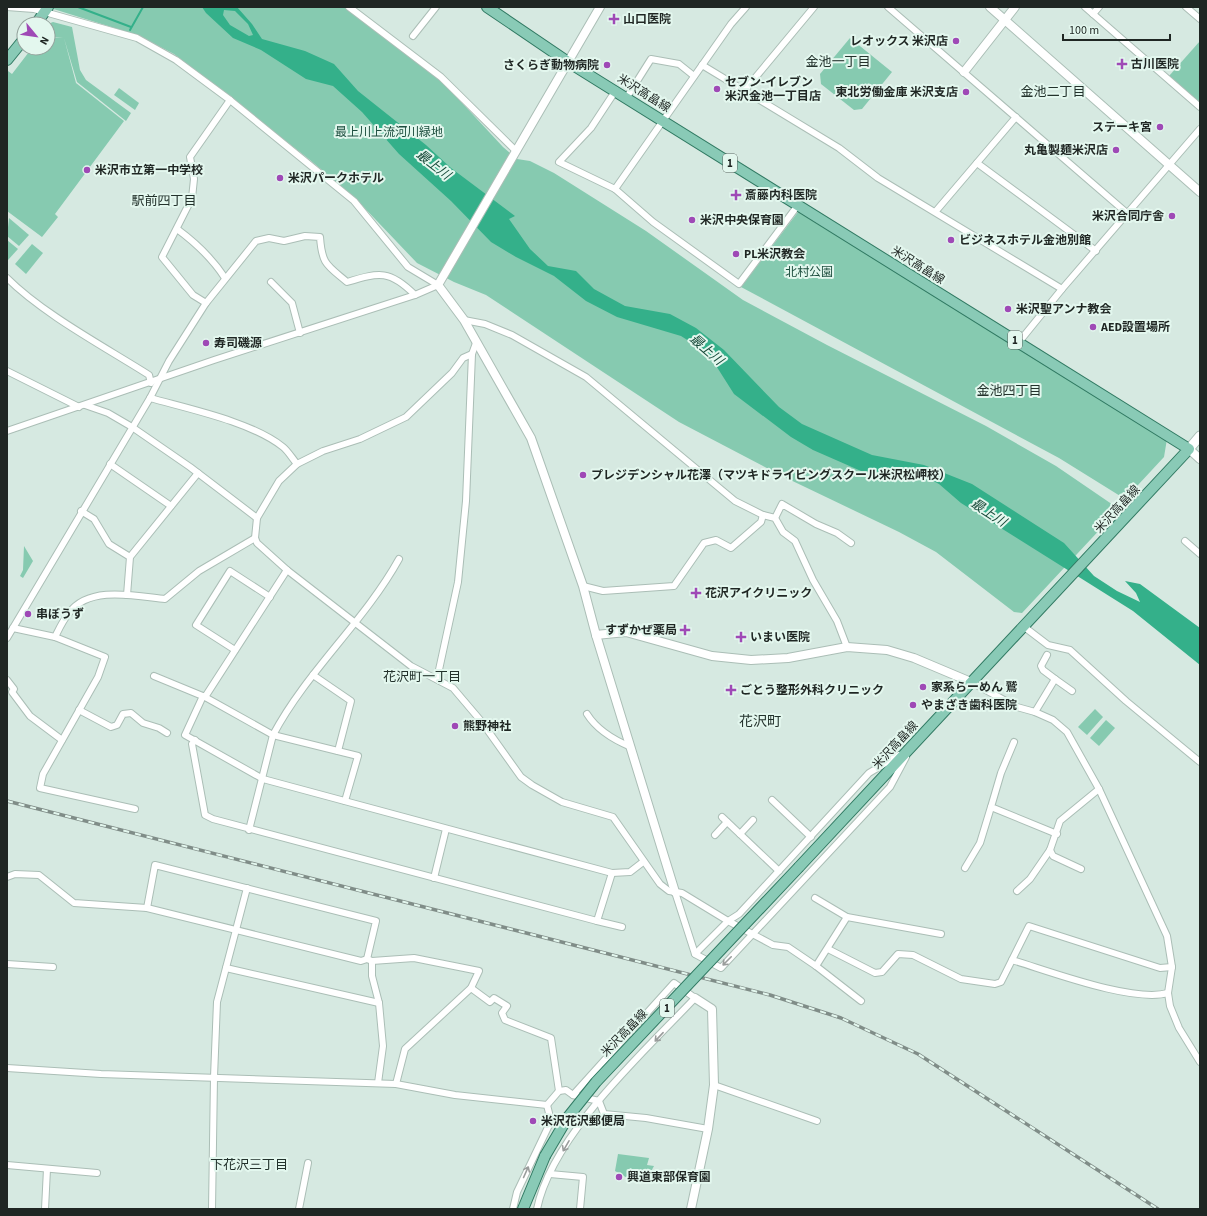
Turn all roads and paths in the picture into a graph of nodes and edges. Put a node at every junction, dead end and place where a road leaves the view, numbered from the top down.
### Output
1 (7, 7) edge
2 (349, 7) edge
3 (436, 7) edge
4 (488, 7) edge
5 (600, 7) edge
6 (746, 7) edge
7 (814, 7) edge
8 (888, 7) edge
9 (990, 7) edge
10 (1015, 7) edge
11 (1085, 7) edge
12 (1099, 7) edge
13 (1186, 7) edge
14 (47, 10) edge
15 (1094, 14) junction
16 (1200, 19) edge
17 (1005, 20) junction
18 (413, 36) dead end
19 (16, 49) edge
20 (7, 60) edge
21 (568, 62) junction
22 (702, 65) junction
23 (964, 72) junction
24 (694, 76) junction
25 (616, 90) junction
26 (745, 90) junction
27 (627, 97) junction
28 (230, 100) junction
29 (1200, 107) edge
30 (1016, 117) junction
31 (663, 121) junction
32 (1200, 129) edge
33 (516, 151) junction
34 (977, 163) junction
35 (1170, 166) junction
36 (615, 189) junction
37 (1200, 192) edge
38 (798, 205) junction
39 (936, 211) junction
40 (1128, 214) junction
41 (177, 229) junction
42 (1096, 251) junction
43 (225, 278) junction
44 (8, 281) edge
45 (271, 282) dead end
46 (438, 285) junction
47 (1062, 289) junction
48 (415, 296) junction
49 (206, 303) junction
50 (464, 320) junction
51 (300, 333) junction
52 (1019, 342) junction
53 (476, 343) junction
54 (472, 354) junction
55 (7, 370) edge
56 (159, 380) junction
57 (152, 383) junction
58 (150, 398) junction
59 (82, 406) junction
60 (132, 427) junction
61 (7, 431) edge
62 (1200, 436) edge
63 (1189, 449) junction
64 (1200, 459) edge
65 (110, 464) junction
66 (297, 464) junction
67 (198, 473) junction
68 (171, 506) junction
69 (82, 511) junction
70 (763, 515) junction
71 (257, 518) junction
72 (775, 518) junction
73 (255, 538) junction
74 (1185, 541) dead end
75 (851, 543) dead end
76 (1200, 554) edge
77 (130, 557) junction
78 (399, 559) dead end
79 (287, 570) junction
80 (583, 586) junction
81 (127, 595) junction
82 (270, 597) junction
83 (1027, 623) junction
84 (354, 624) junction
85 (13, 628) junction
86 (596, 635) junction
87 (55, 637) junction
88 (7, 638) edge
89 (847, 647) junction
90 (235, 650) junction
91 (1047, 655) dead end
92 (313, 675) junction
93 (154, 676) dead end
94 (437, 679) junction
95 (7, 680) edge
96 (1055, 680) junction
97 (971, 682) junction
98 (1072, 691) dead end
99 (204, 697) junction
100 (79, 710) junction
101 (1035, 712) junction
102 (587, 714) dead end
103 (167, 733) dead end
104 (273, 735) junction
105 (62, 740) junction
106 (195, 740) junction
107 (1014, 742) dead end
108 (631, 747) junction
109 (909, 749) junction
110 (338, 751) junction
111 (1200, 762) edge
112 (263, 779) junction
113 (1099, 790) junction
114 (772, 800) dead end
115 (345, 801) junction
116 (991, 807) junction
117 (135, 809) dead end
118 (722, 817) dead end
119 (753, 820) dead end
120 (727, 822) junction
121 (446, 829) junction
122 (249, 830) junction
123 (740, 834) junction
124 (1057, 834) junction
125 (715, 835) dead end
126 (811, 837) junction
127 (1050, 850) junction
128 (643, 862) junction
129 (965, 868) dead end
130 (1081, 869) dead end
131 (779, 871) junction
132 (612, 873) junction
133 (7, 877) edge
134 (434, 878) junction
135 (246, 888) junction
136 (1017, 891) dead end
137 (675, 892) junction
138 (815, 898) dead end
139 (146, 908) junction
140 (847, 917) junction
141 (597, 921) junction
142 (728, 921) junction
143 (622, 927) dead end
144 (236, 929) junction
145 (754, 934) junction
146 (942, 934) dead end
147 (828, 949) junction
148 (695, 954) junction
149 (369, 960) junction
150 (1012, 960) junction
151 (7, 964) edge
152 (816, 966) junction
153 (53, 967) dead end
154 (1172, 967) junction
155 (226, 968) junction
156 (470, 988) junction
157 (1168, 993) junction
158 (695, 998) junction
159 (861, 1001) dead end
160 (379, 1003) junction
161 (1200, 1062) edge
162 (7, 1068) edge
163 (214, 1077) junction
164 (378, 1083) junction
165 (396, 1084) junction
166 (714, 1085) junction
167 (559, 1091) junction
168 (573, 1095) junction
169 (598, 1101) junction
170 (548, 1105) junction
171 (817, 1121) dead end
172 (708, 1129) junction
173 (308, 1163) dead end
174 (7, 1165) edge
175 (46, 1169) junction
176 (97, 1173) dead end
177 (550, 1174) junction
178 (45, 1209) edge
179 (212, 1209) edge
180 (299, 1209) edge
181 (513, 1209) edge
182 (523, 1209) edge
183 (537, 1209) edge
184 (580, 1209) edge
185 (691, 1209) edge

1 - 14 street
2 - 33 street
3 - 18 street
4 - 21 main road, 米沢高畠線 / 1
5 - 21 street
6 - 22 street
7 - 26 street
8 - 23 street
9 - 17 street
10 - 17 street
11 - 15 street
12 - 15 street
13 - 16 street
14 - 28 street
15 - 29 street
17 - 23 street
17 - 35 street
19 - 20 main road
21 - 25 main road, 米沢高畠線 / 1
21 - 33 street
22 - 24 street
22 - 26 street
23 - 30 street
24 - 27 street
24 - 31 street
25 - 27 main road, 米沢高畠線 / 1
25 - 36 street
26 - 39 street
27 - 31 main road, 米沢高畠線 / 1
28 - 41 street
28 - 46 street
30 - 34 street
30 - 40 street
31 - 36 street
31 - 38 main road, 米沢高畠線 / 1
32 - 35 street
33 - 46 street
34 - 39 street
34 - 42 street
35 - 37 street
35 - 40 street
36 - 38 street
38 - 52 main road, 米沢高畠線 / 1
39 - 47 street
40 - 42 street
41 - 43 street
41 - 49 street
42 - 47 street
43 - 48 street
43 - 49 street
44 - 57 street
45 - 51 street
46 - 48 street
46 - 50 street
47 - 52 street
48 - 51 street
49 - 56 street
50 - 53 street
50 - 70 street
51 - 56 street
52 - 63 main road, 米沢高畠線 / 1
53 - 54 street
53 - 80 street
54 - 66 street
54 - 94 street
55 - 59 street
56 - 57 street
56 - 58 street
57 - 59 street
58 - 60 street
58 - 66 street
59 - 60 street
59 - 61 street
60 - 65 street
60 - 67 street
62 - 63 main road
63 - 64 street
63 - 83 main road, 米沢高畠線 / 1
65 - 68 street
65 - 69 street
66 - 71 street
67 - 68 street
67 - 71 street
68 - 77 street
69 - 77 street
69 - 85 street
70 - 72 street
70 - 80 street
71 - 73 street
72 - 75 street
72 - 89 street
73 - 79 street
73 - 81 street
74 - 76 street
77 - 81 street
78 - 84 street
79 - 82 street
79 - 84 street
80 - 86 street
81 - 87 street
82 - 90 street
82 - 90 street
83 - 97 main road, 米沢高畠線 / 1
83 - 111 street
84 - 92 street
84 - 94 street
85 - 87 street
85 - 88 street
86 - 89 street
86 - 108 street
87 - 100 street
89 - 97 street
90 - 99 street
91 - 96 street
92 - 104 street
92 - 110 street
93 - 99 street
94 - 128 street
95 - 105 street
96 - 98 street
96 - 101 street
97 - 101 street
97 - 109 main road, 米沢高畠線 / 1
99 - 104 street
99 - 106 street
100 - 103 street
100 - 105 street
101 - 113 street
102 - 108 street
104 - 110 street
104 - 112 street
105 - 117 street
106 - 112 street
106 - 122 street
107 - 116 street
108 - 137 street
109 - 126 street
109 - 145 street
109 - 182 main road, 米沢高畠線 / 1, bridge
110 - 115 street
112 - 115 street
112 - 122 street
113 - 124 street
113 - 154 street
114 - 126 street
115 - 121 street
116 - 124 street
116 - 129 street
118 - 120 street
119 - 123 street
120 - 123 street
120 - 125 street
121 - 132 street
121 - 134 street
122 - 134 street
123 - 131 street
124 - 127 street
126 - 131 street
127 - 130 street
127 - 136 street
128 - 132 street
128 - 137 street
131 - 142 street
132 - 141 street
133 - 139 street
134 - 141 street
135 - 139 street
135 - 144 street
135 - 149 street
137 - 142 street
137 - 148 street
138 - 140 street
139 - 144 street
140 - 146 street
140 - 147 street
141 - 143 street
142 - 145 street
142 - 148 street
144 - 149 street
144 - 155 street
145 -> 148 street
145 - 152 street
147 - 150 street
147 - 152 street
149 - 156 street
149 - 160 street
150 - 154 street
150 - 157 street
151 - 153 street
152 - 159 street
154 - 157 street
155 - 160 street
155 - 163 street
156 - 165 street
156 - 167 street
157 - 161 street
158 - 166 street
158 - 168 street
158 -> 169 street
160 - 164 street
162 - 163 street
163 - 164 street
163 - 179 street
164 - 165 street
165 - 170 street
166 - 171 street
166 - 172 street
167 - 168 street
167 - 170 street
168 - 169 street
169 - 172 street
169 -> 177 street
181 -> 170 street
172 - 185 street
173 - 180 street
174 - 175 street
175 - 176 street
175 - 178 street
177 - 183 street
177 - 184 street

